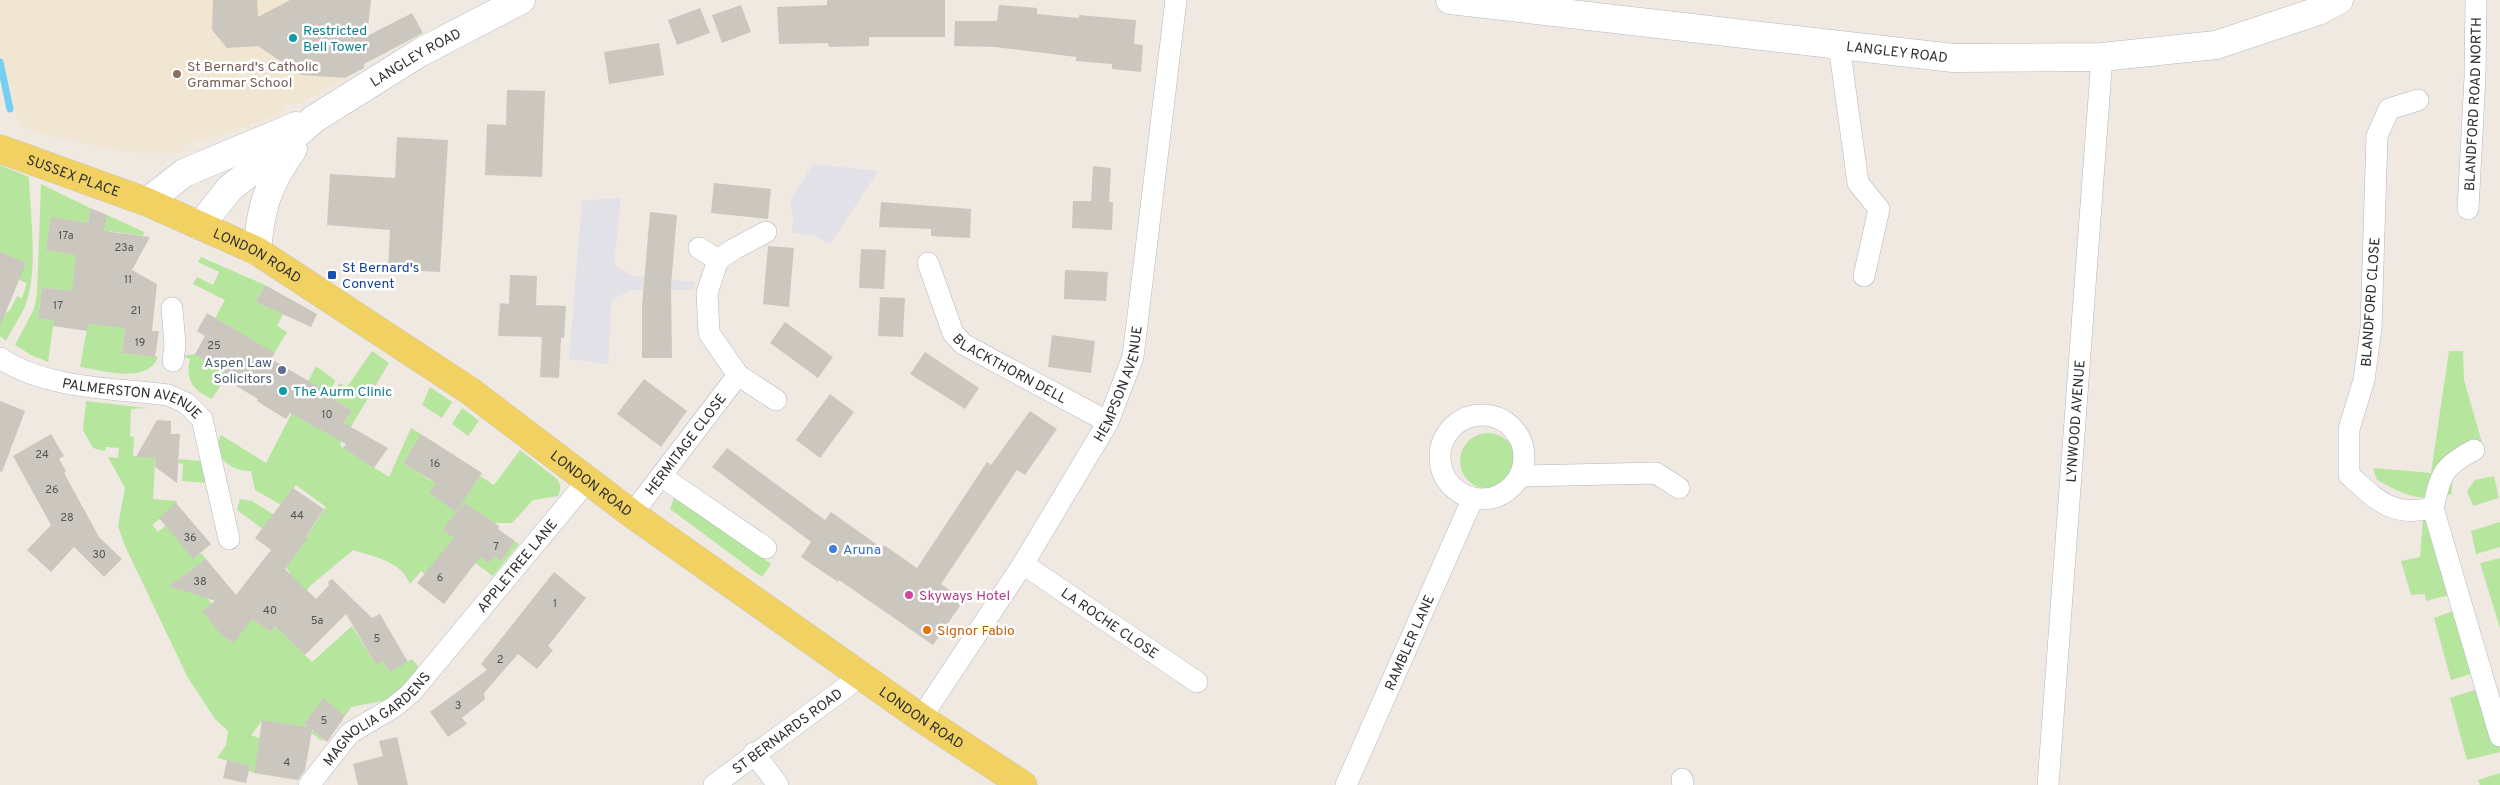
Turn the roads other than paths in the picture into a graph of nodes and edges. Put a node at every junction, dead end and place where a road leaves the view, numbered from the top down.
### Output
1 (521, 0) edge
2 (1176, 0) edge
3 (1450, 0) edge
4 (2339, 0) edge
5 (2476, 0) edge
6 (1839, 45) junction
7 (2102, 57) junction
8 (2418, 100) dead end
9 (314, 119) junction
10 (0, 149) edge
11 (147, 202) junction
12 (2468, 209) dead end
13 (200, 226) junction
14 (766, 232) dead end
15 (699, 248) dead end
16 (257, 251) junction
17 (718, 260) junction
18 (928, 262) dead end
19 (1864, 276) dead end
20 (172, 308) dead end
21 (0, 358) edge
22 (173, 361) dead end
23 (738, 375) junction
24 (776, 400) dead end
25 (1108, 422) junction
26 (2474, 450) dead end
27 (661, 476) junction
28 (1520, 476) junction
29 (588, 480) junction
30 (1679, 488) dead end
31 (1473, 498) junction
32 (2433, 508) junction
33 (632, 514) junction
34 (230, 539) dead end
35 (766, 548) dead end
36 (1023, 564) junction
37 (447, 652) joint
38 (861, 676) junction
39 (1197, 682) dead end
40 (921, 718) junction
41 (2500, 736) edge
42 (754, 753) junction
43 (309, 785) edge
44 (714, 785) edge
45 (778, 785) edge
46 (1023, 785) edge
47 (1346, 785) edge
48 (2048, 785) edge

1 - 9 street, LANGLEY ROAD
2 - 25 street, HEMPSON AVENUE
3 - 6 street, LANGLEY ROAD
4 - 7 street, LANGLEY ROAD
5 - 12 street, BLANDFORD ROAD NORTH
6 - 7 street, LANGLEY ROAD
6 - 19 street
7 - 48 street, LYNWOOD AVENUE
8 - 32 street, BLANDFORD CLOSE
9 - 11 street, LANGLEY ROAD
9 - 13 street, LANGLEY ROAD
9 - 16 street, LANGLEY ROAD
10 - 11 main road, SUSSEX PLACE
11 - 13 main road, LONDON ROAD
13 - 16 main road, LONDON ROAD
14 - 17 street
15 - 17 street
16 - 29 main road, LONDON ROAD
17 - 23 street
18 - 25 street, BLACKTHORN DELL
20 - 22 street
21 - 34 street, PALMERSTON AVENUE
23 - 24 street
23 - 27 street, HERMITAGE CLOSE
25 - 36 street, HEMPSON AVENUE
26 - 32 street
27 - 33 street, HERMITAGE CLOSE
27 - 35 street
28 - 30 street
28 - 31 street
28 - 31 street
29 - 33 main road, LONDON ROAD
29 - 37 street, APPLETREE LANE
31 - 47 street, RAMBLER LANE
32 - 41 street
33 - 38 main road, LONDON ROAD
36 - 39 street, LA ROCHE CLOSE
36 - 40 street, HEMPSON AVENUE
37 - 43 street, MAGNOLIA GARDENS
38 - 40 main road, LONDON ROAD
38 - 42 street, ST BERNARDS ROAD
40 - 46 main road, LONDON ROAD
42 - 44 street, ST BERNARDS ROAD
42 - 45 street

